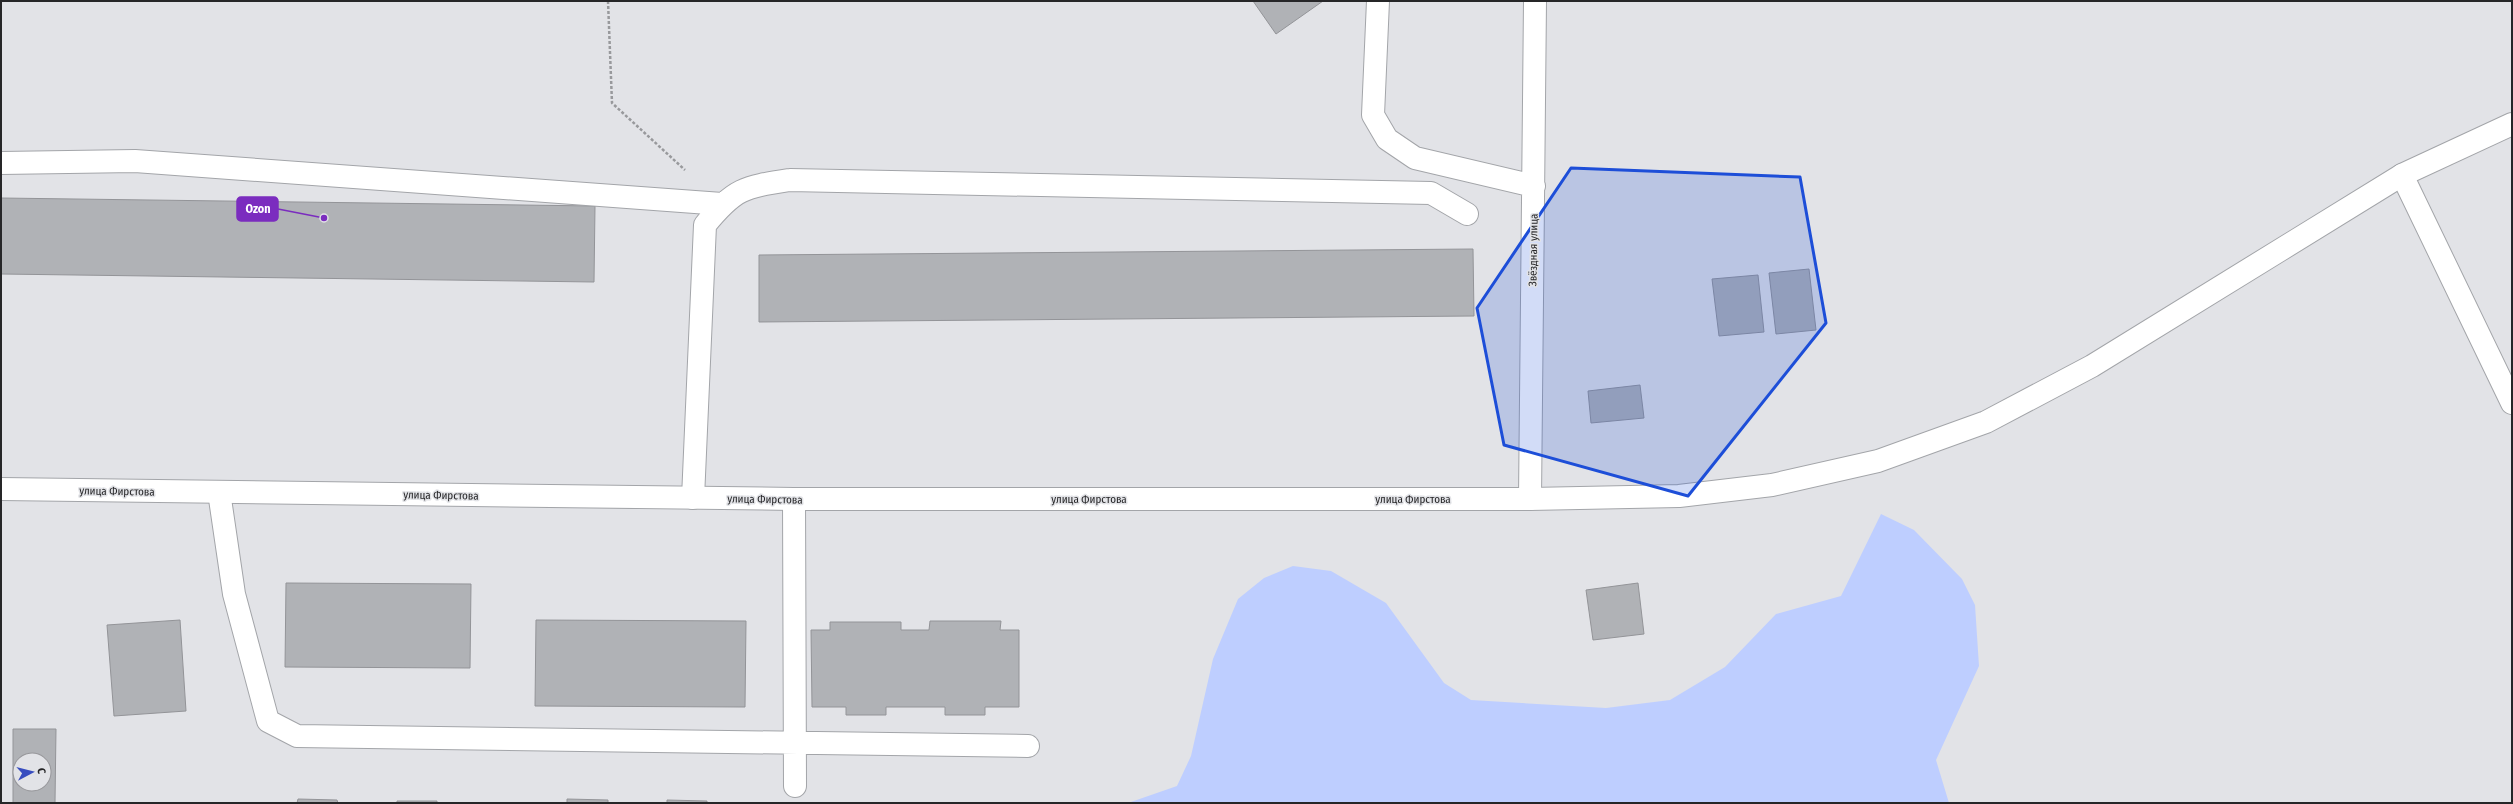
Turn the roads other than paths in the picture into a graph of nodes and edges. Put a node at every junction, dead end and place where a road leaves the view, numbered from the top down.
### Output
1 (1378, 1) edge
2 (1535, 1) edge
3 (2512, 124) edge
4 (1, 163) edge
5 (2402, 175) junction
6 (1534, 186) junction
7 (722, 204) junction
8 (1467, 214) dead end
9 (2512, 402) edge
10 (1, 489) edge
11 (219, 492) junction
12 (693, 498) junction
13 (794, 499) junction
14 (1530, 499) junction
15 (795, 743) junction
16 (1028, 746) dead end
17 (795, 786) dead end

1 - 6 main road
2 - 6 main road, Звёздная улица
3 - 5 main road, улица Фирстова
4 - 7 main road
5 - 9 main road
5 - 14 main road, улица Фирстова
6 - 14 main road, Звёздная улица
7 - 8 main road
7 - 12 main road
10 - 11 main road, улица Фирстова
11 - 12 main road, улица Фирстова
11 - 15 main road
12 - 13 main road, улица Фирстова
13 - 14 main road, улица Фирстова
13 - 15 main road
15 - 16 main road
15 - 17 main road

